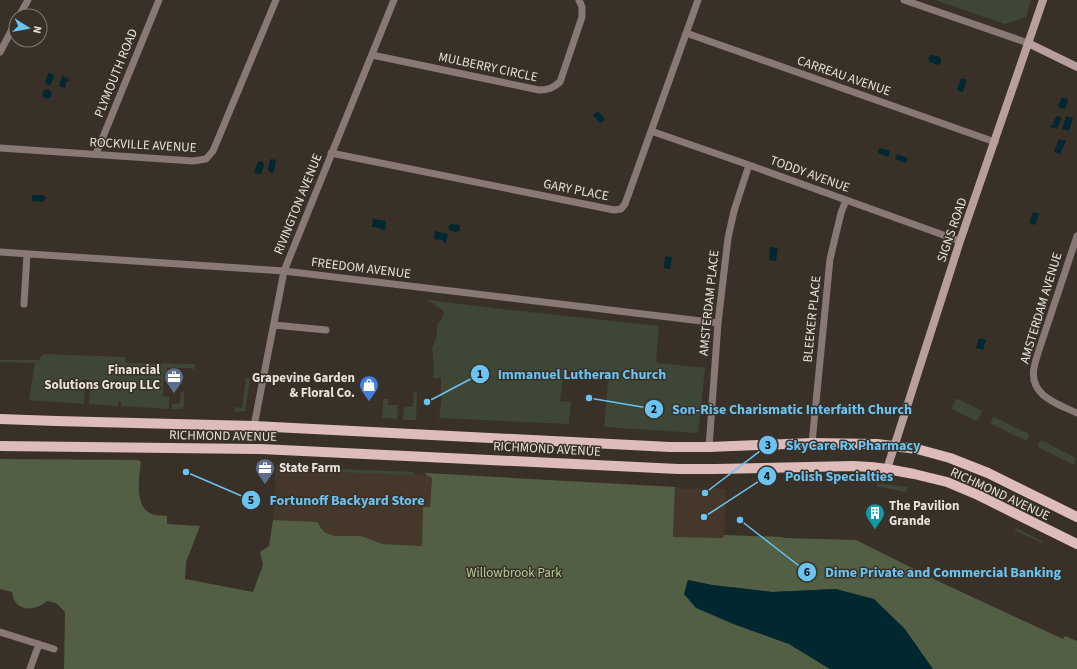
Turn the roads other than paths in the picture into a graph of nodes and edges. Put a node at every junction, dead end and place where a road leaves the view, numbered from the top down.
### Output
1 (159, 0) edge
2 (276, 0) edge
3 (394, 0) edge
4 (579, 0) edge
5 (698, 0) edge
6 (904, 0) edge
7 (1043, 0) edge
8 (686, 33) junction
9 (8, 37) edge
10 (1028, 43) junction
11 (0, 52) edge
12 (372, 55) junction
13 (1077, 67) edge
14 (651, 131) junction
15 (995, 142) junction
16 (0, 148) edge
17 (331, 153) junction
18 (96, 154) junction
19 (749, 165) junction
20 (846, 200) junction
21 (1077, 236) edge
22 (960, 241) junction
23 (0, 252) edge
24 (27, 254) junction
25 (284, 271) junction
26 (24, 304) dead end
27 (718, 323) junction
28 (274, 325) junction
29 (326, 330) dead end
30 (1077, 414) edge
31 (0, 419) edge
32 (254, 426) junction
33 (812, 443) junction
34 (0, 446) edge
35 (894, 446) junction
36 (709, 447) junction
37 (887, 469) junction
38 (1077, 517) edge
39 (1077, 544) edge
40 (0, 632) edge
41 (39, 644) junction
42 (54, 649) dead end
43 (30, 669) edge

1 - 18 street, PLYMOUTH ROAD
2 - 18 street, ROCKVILLE AVENUE
3 - 12 street, RIVINGTON AVENUE
4 - 12 street, MULBERRY CIRCLE
5 - 8 street, GARY PLACE
6 - 10 street
7 - 10 street, SIGNS ROAD
8 - 14 street, GARY PLACE
8 - 15 street, CARREAU AVENUE
9 - 11 street
10 - 13 street
10 - 15 street, SIGNS ROAD
12 - 17 street, RIVINGTON AVENUE
14 - 17 street, GARY PLACE
14 - 19 street, TODDY AVENUE
15 - 22 street, SIGNS ROAD
16 - 18 street, ROCKVILLE AVENUE
17 - 25 street, RIVINGTON AVENUE
19 - 20 street, TODDY AVENUE
19 - 27 street, AMSTERDAM PLACE
20 - 22 street, TODDY AVENUE
20 - 33 street, BLEEKER PLACE
21 - 30 street, AMSTERDAM AVENUE
22 - 35 street, SIGNS ROAD
23 - 24 street, FREEDOM AVENUE
24 - 25 street, FREEDOM AVENUE
24 - 26 street
25 - 27 street, FREEDOM AVENUE
25 - 28 street, RIVINGTON AVENUE
27 - 36 street, AMSTERDAM PLACE
28 - 29 street
28 - 32 street, RIVINGTON AVENUE
31 - 32 main road, RICHMOND AVENUE
32 - 36 main road, RICHMOND AVENUE
33 - 35 main road, RICHMOND AVENUE
33 - 36 main road, RICHMOND AVENUE
34 - 37 main road, RICHMOND AVENUE
35 - 37 street, SIGNS ROAD
35 - 38 main road, RICHMOND AVENUE
37 - 39 main road, RICHMOND AVENUE
40 - 41 street
41 - 42 street
41 - 43 street

